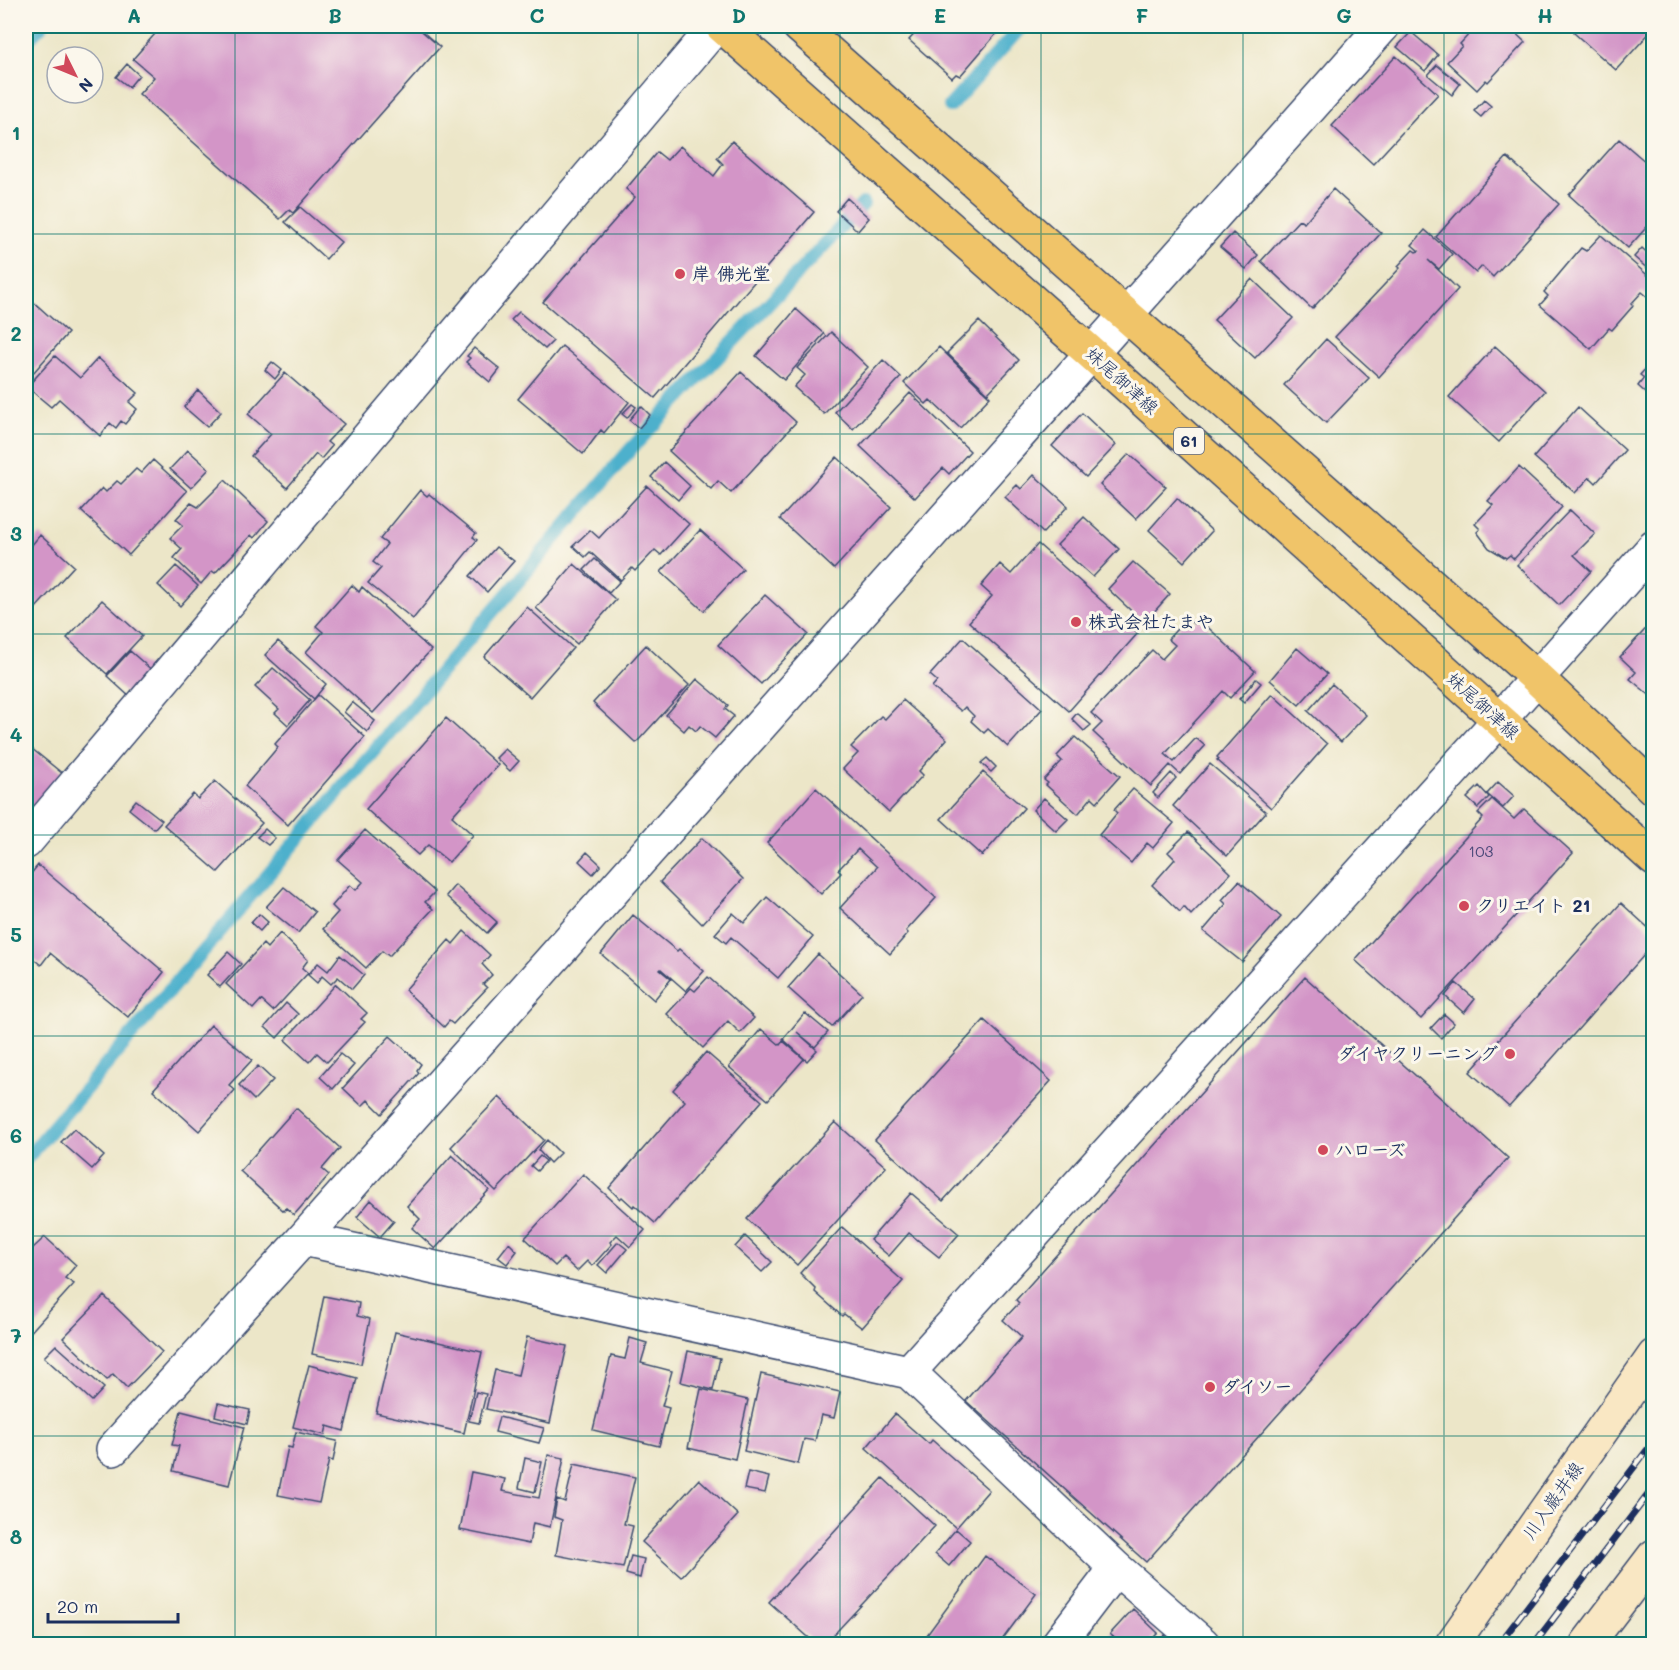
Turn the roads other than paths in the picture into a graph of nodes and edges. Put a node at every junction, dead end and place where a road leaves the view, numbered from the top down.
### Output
1 (716, 26) edge
2 (722, 26) edge
3 (800, 26) edge
4 (1383, 26) edge
5 (1126, 314) junction
6 (1091, 353) junction
7 (1653, 547) edge
8 (1537, 678) junction
9 (1499, 720) junction
10 (1653, 789) edge
11 (26, 842) edge
12 (1653, 859) edge
13 (303, 1239) junction
14 (1653, 1356) edge
15 (909, 1372) junction
16 (112, 1449) dead end
17 (1653, 1556) edge
18 (1116, 1568) junction
19 (1058, 1644) edge
20 (1203, 1644) edge
21 (1452, 1644) edge
22 (1587, 1644) edge

1 - 11 street
2 - 6 main road, 妹尾御津線 / 61
3 - 5 main road
4 - 5 street
5 - 6 street
5 - 8 main road
6 - 9 main road, 妹尾御津線 / 61
6 - 13 street
7 - 8 street
8 - 9 street
8 - 10 main road
9 - 12 main road, 妹尾御津線 / 61
9 - 15 street
13 - 15 street
13 - 16 street
14 - 21 main road, 川入巌井線
15 - 18 street
17 - 22 main road
18 - 19 street
18 - 20 street

